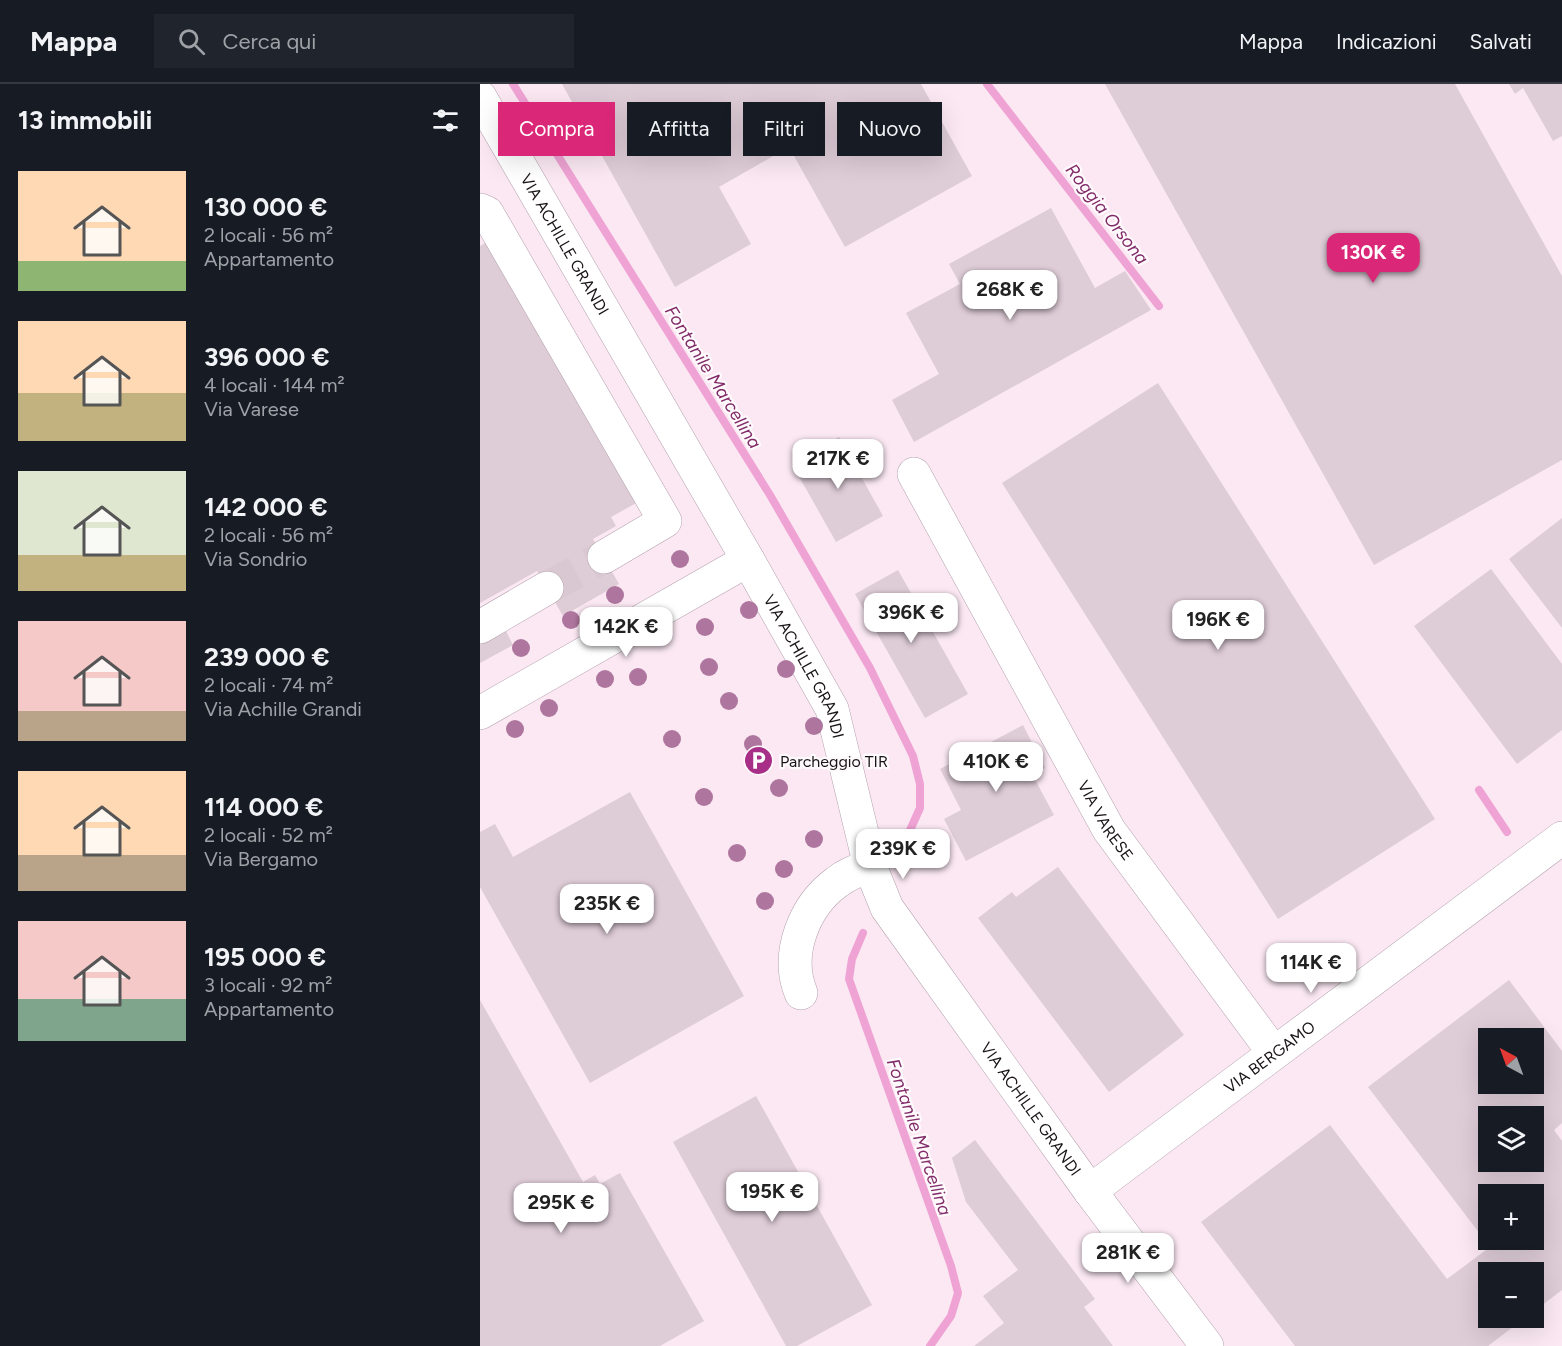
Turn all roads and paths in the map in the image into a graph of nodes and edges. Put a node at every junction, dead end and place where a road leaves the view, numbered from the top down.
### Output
1 (480, 97) edge
2 (480, 210) edge
3 (914, 474) dead end
4 (603, 557) tunnel mouth
5 (748, 560) junction
6 (547, 588) tunnel mouth
7 (480, 627) edge
8 (480, 713) edge
9 (1562, 837) edge
10 (870, 866) junction
11 (801, 993) dead end
12 (1274, 1053) junction
13 (1090, 1191) junction
14 (1207, 1346) edge

1 - 5 street, VIA ACHILLE GRANDI
2 - 4 street
3 - 12 street, VIA VARESE
5 - 8 street
5 - 10 street, VIA ACHILLE GRANDI
6 - 7 street
9 - 12 street, VIA BERGAMO
10 - 11 street
10 - 13 street, VIA ACHILLE GRANDI
12 - 13 street, VIA BERGAMO
13 - 14 street, VIA ACHILLE GRANDI

